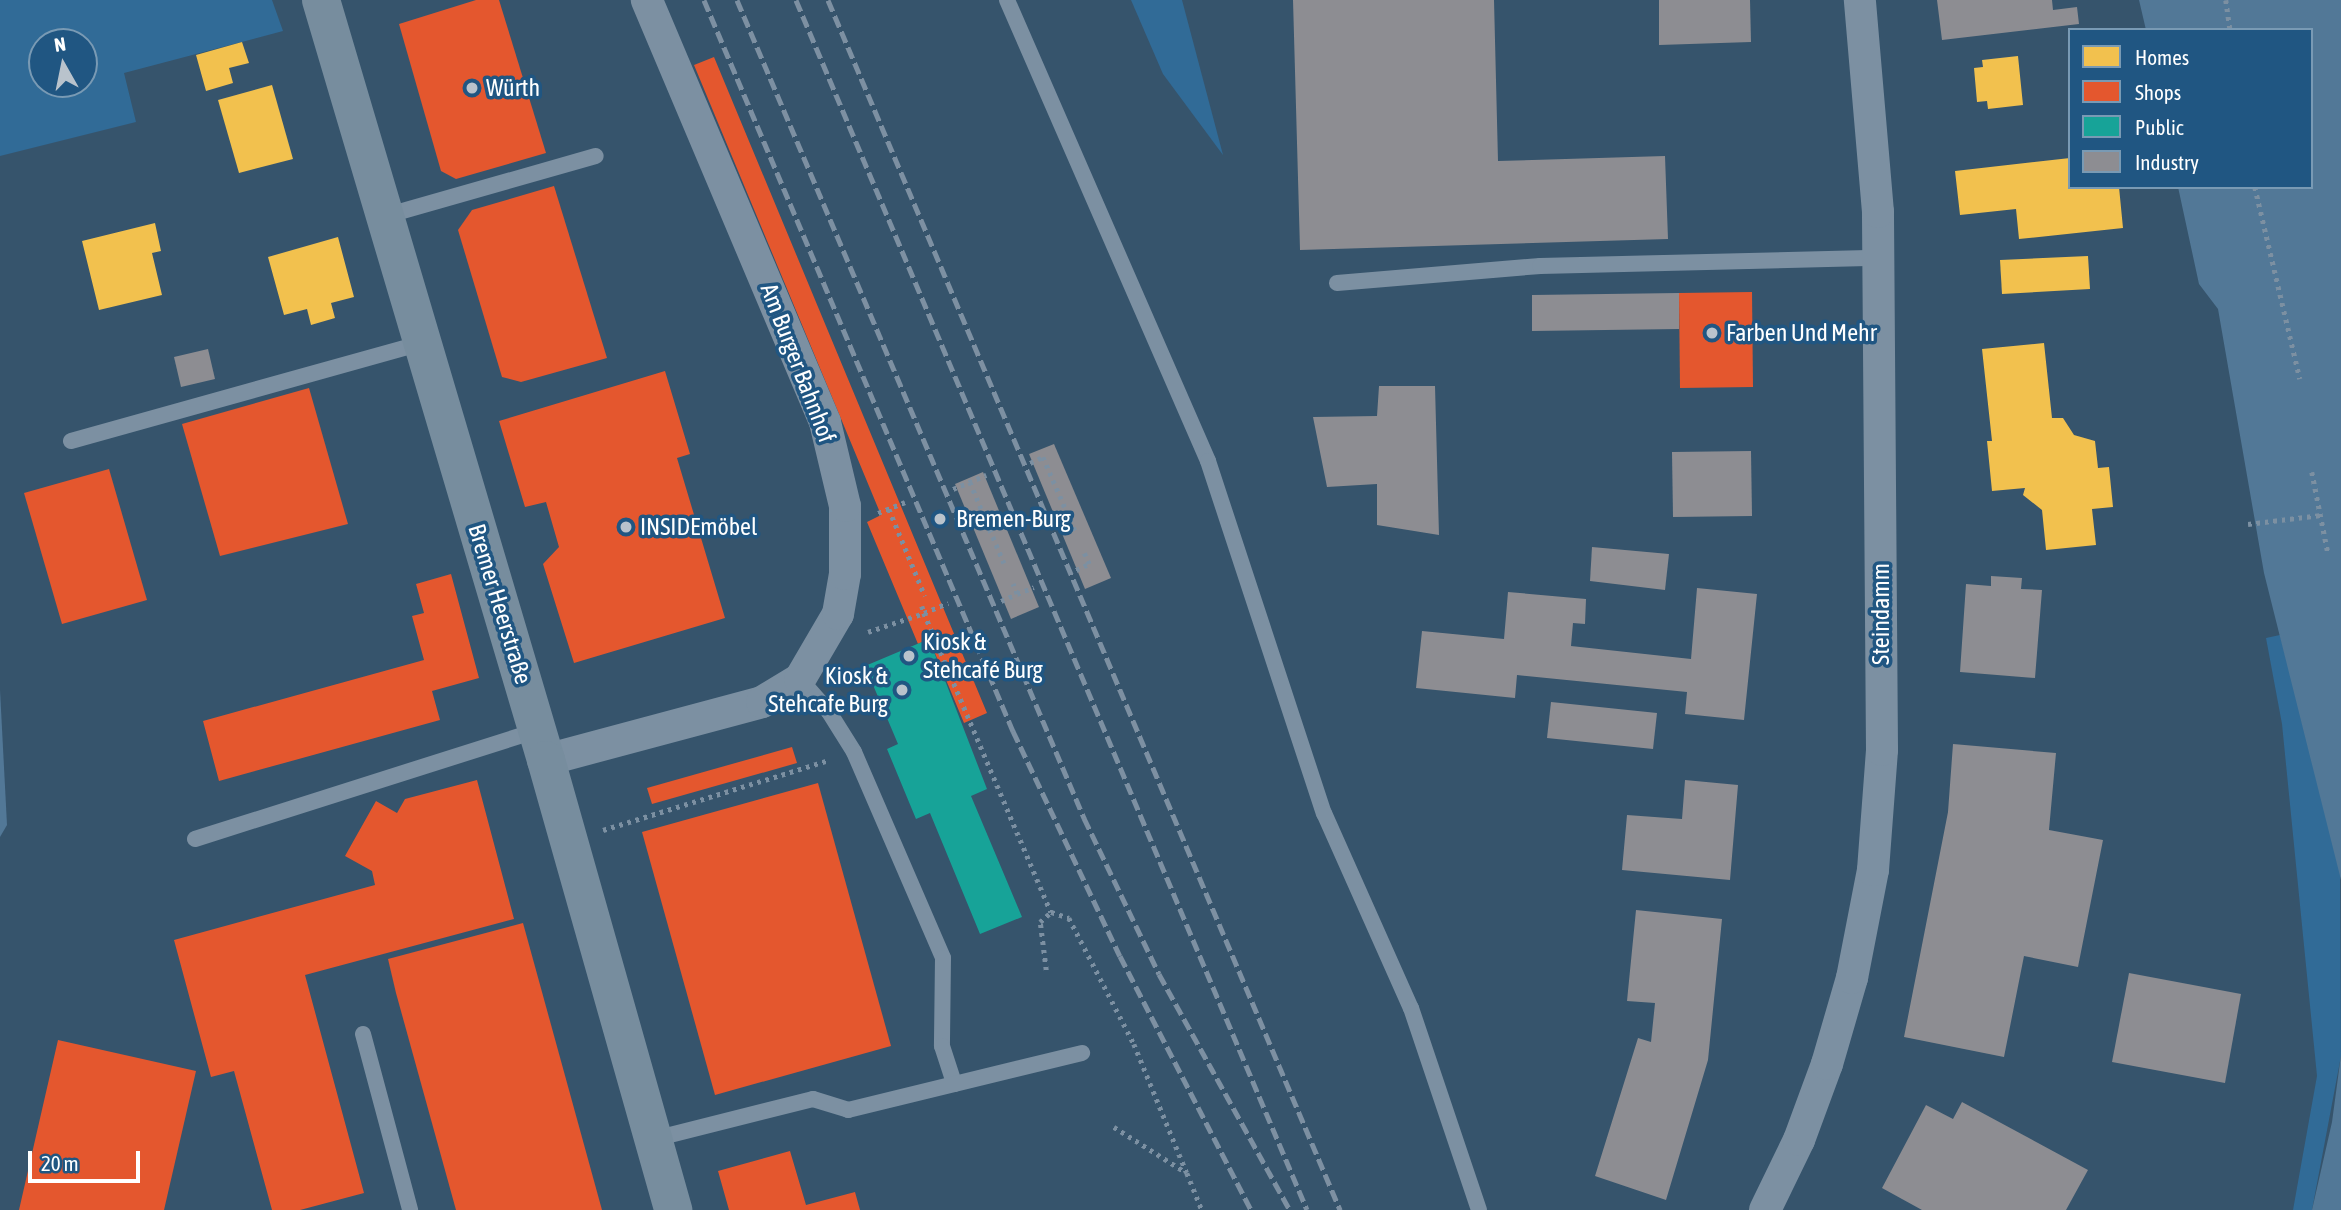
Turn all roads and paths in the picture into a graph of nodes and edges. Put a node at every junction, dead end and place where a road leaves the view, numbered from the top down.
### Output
1 (321, 0) edge
2 (647, 0) edge
3 (1007, 0) edge
4 (1860, 0) edge
5 (2225, 0) edge
6 (2230, 28) edge
7 (596, 156) dead end
8 (2255, 189) edge
9 (385, 216) junction
10 (1878, 258) junction
11 (1338, 283) dead end
12 (423, 342) junction
13 (2300, 379) dead end
14 (71, 441) dead end
15 (1030, 463) dead end
16 (2312, 472) dead end
17 (986, 475) dead end
18 (970, 482) junction
19 (953, 489) dead end
20 (905, 502) dead end
21 (2320, 515) junction
22 (2248, 524) dead end
23 (1076, 533) dead end
24 (1084, 553) dead end
25 (2328, 553) dead end
26 (1004, 563) dead end
27 (1076, 570) dead end
28 (1013, 584) dead end
29 (1034, 587) dead end
30 (1017, 594) junction
31 (925, 596) dead end
32 (1000, 601) dead end
33 (948, 603) dead end
34 (922, 606) dead end
35 (924, 613) junction
36 (834, 621) junction
37 (800, 679) junction
38 (542, 745) junction
39 (854, 752) junction
40 (195, 839) dead end
41 (569, 840) junction
42 (1051, 912) junction
43 (1046, 970) dead end
44 (363, 1034) dead end
45 (1082, 1052) dead end
46 (954, 1084) junction
47 (1114, 1127) dead end
48 (654, 1139) junction
49 (1187, 1173) junction
50 (410, 1210) edge
51 (673, 1210) edge
52 (1202, 1210) edge
53 (1479, 1210) edge
54 (1765, 1210) edge

1 - 9 main road, Bremer Heerstraße
2 - 36 street, Am Burger Bahnhof
3 - 53 lane
4 - 10 street, Steindamm
5 - 6 path
7 - 9 lane
8 - 13 path
9 - 12 main road, Bremer Heerstraße
10 - 11 lane
10 - 54 street, Steindamm
12 - 14 lane
12 - 38 main road, Bremer Heerstraße
15 - 23 path
16 - 21 path
17 - 18 path
18 - 19 path
18 - 26 path
20 - 31 path
21 - 22 path
21 - 25 path
24 - 27 path
28 - 30 path
29 - 30 path
30 - 32 path
33 - 35 path
34 - 35 path
35 - 36 path
35 - 42 path
36 - 37 street, Am Burger Bahnhof
37 - 38 street, Am Burger Bahnhof
37 - 39 lane
38 - 40 lane
38 - 41 main road, Bremer Heerstraße
39 - 41 path
39 - 46 lane
41 - 48 main road, Bremer Heerstraße
42 - 43 path
42 - 49 path
44 - 50 lane
45 - 46 lane
46 - 48 lane
47 - 49 path
48 - 51 main road, Bremer Heerstraße
49 - 52 path

